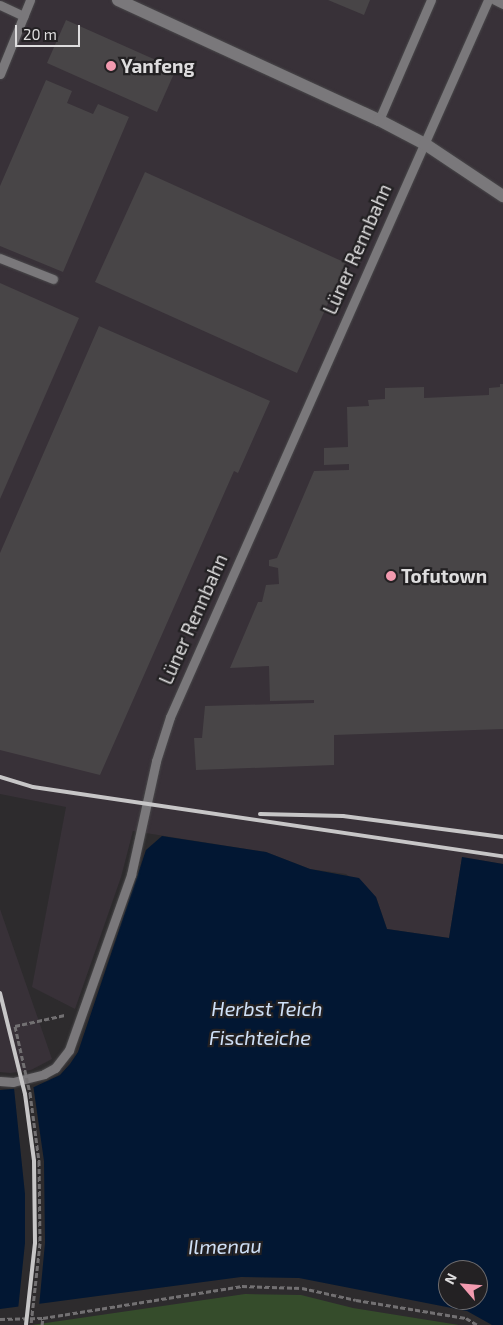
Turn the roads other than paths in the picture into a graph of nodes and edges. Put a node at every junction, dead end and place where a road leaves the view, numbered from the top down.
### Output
1 (30, 0) edge
2 (118, 0) edge
3 (431, 0) edge
4 (488, 0) edge
5 (495, 0) edge
6 (503, 4) edge
7 (0, 5) edge
8 (24, 16) junction
9 (0, 74) edge
10 (378, 120) junction
11 (425, 144) junction
12 (503, 196) edge
13 (0, 258) edge
14 (53, 279) dead end
15 (0, 1081) edge

1 - 8 lane
2 - 10 street
3 - 10 lane
4 - 11 lane, Lüner Rennbahn
5 - 6 lane
7 - 8 lane
8 - 9 lane
10 - 11 street
11 - 12 street
11 - 15 lane, Lüner Rennbahn
13 - 14 lane

